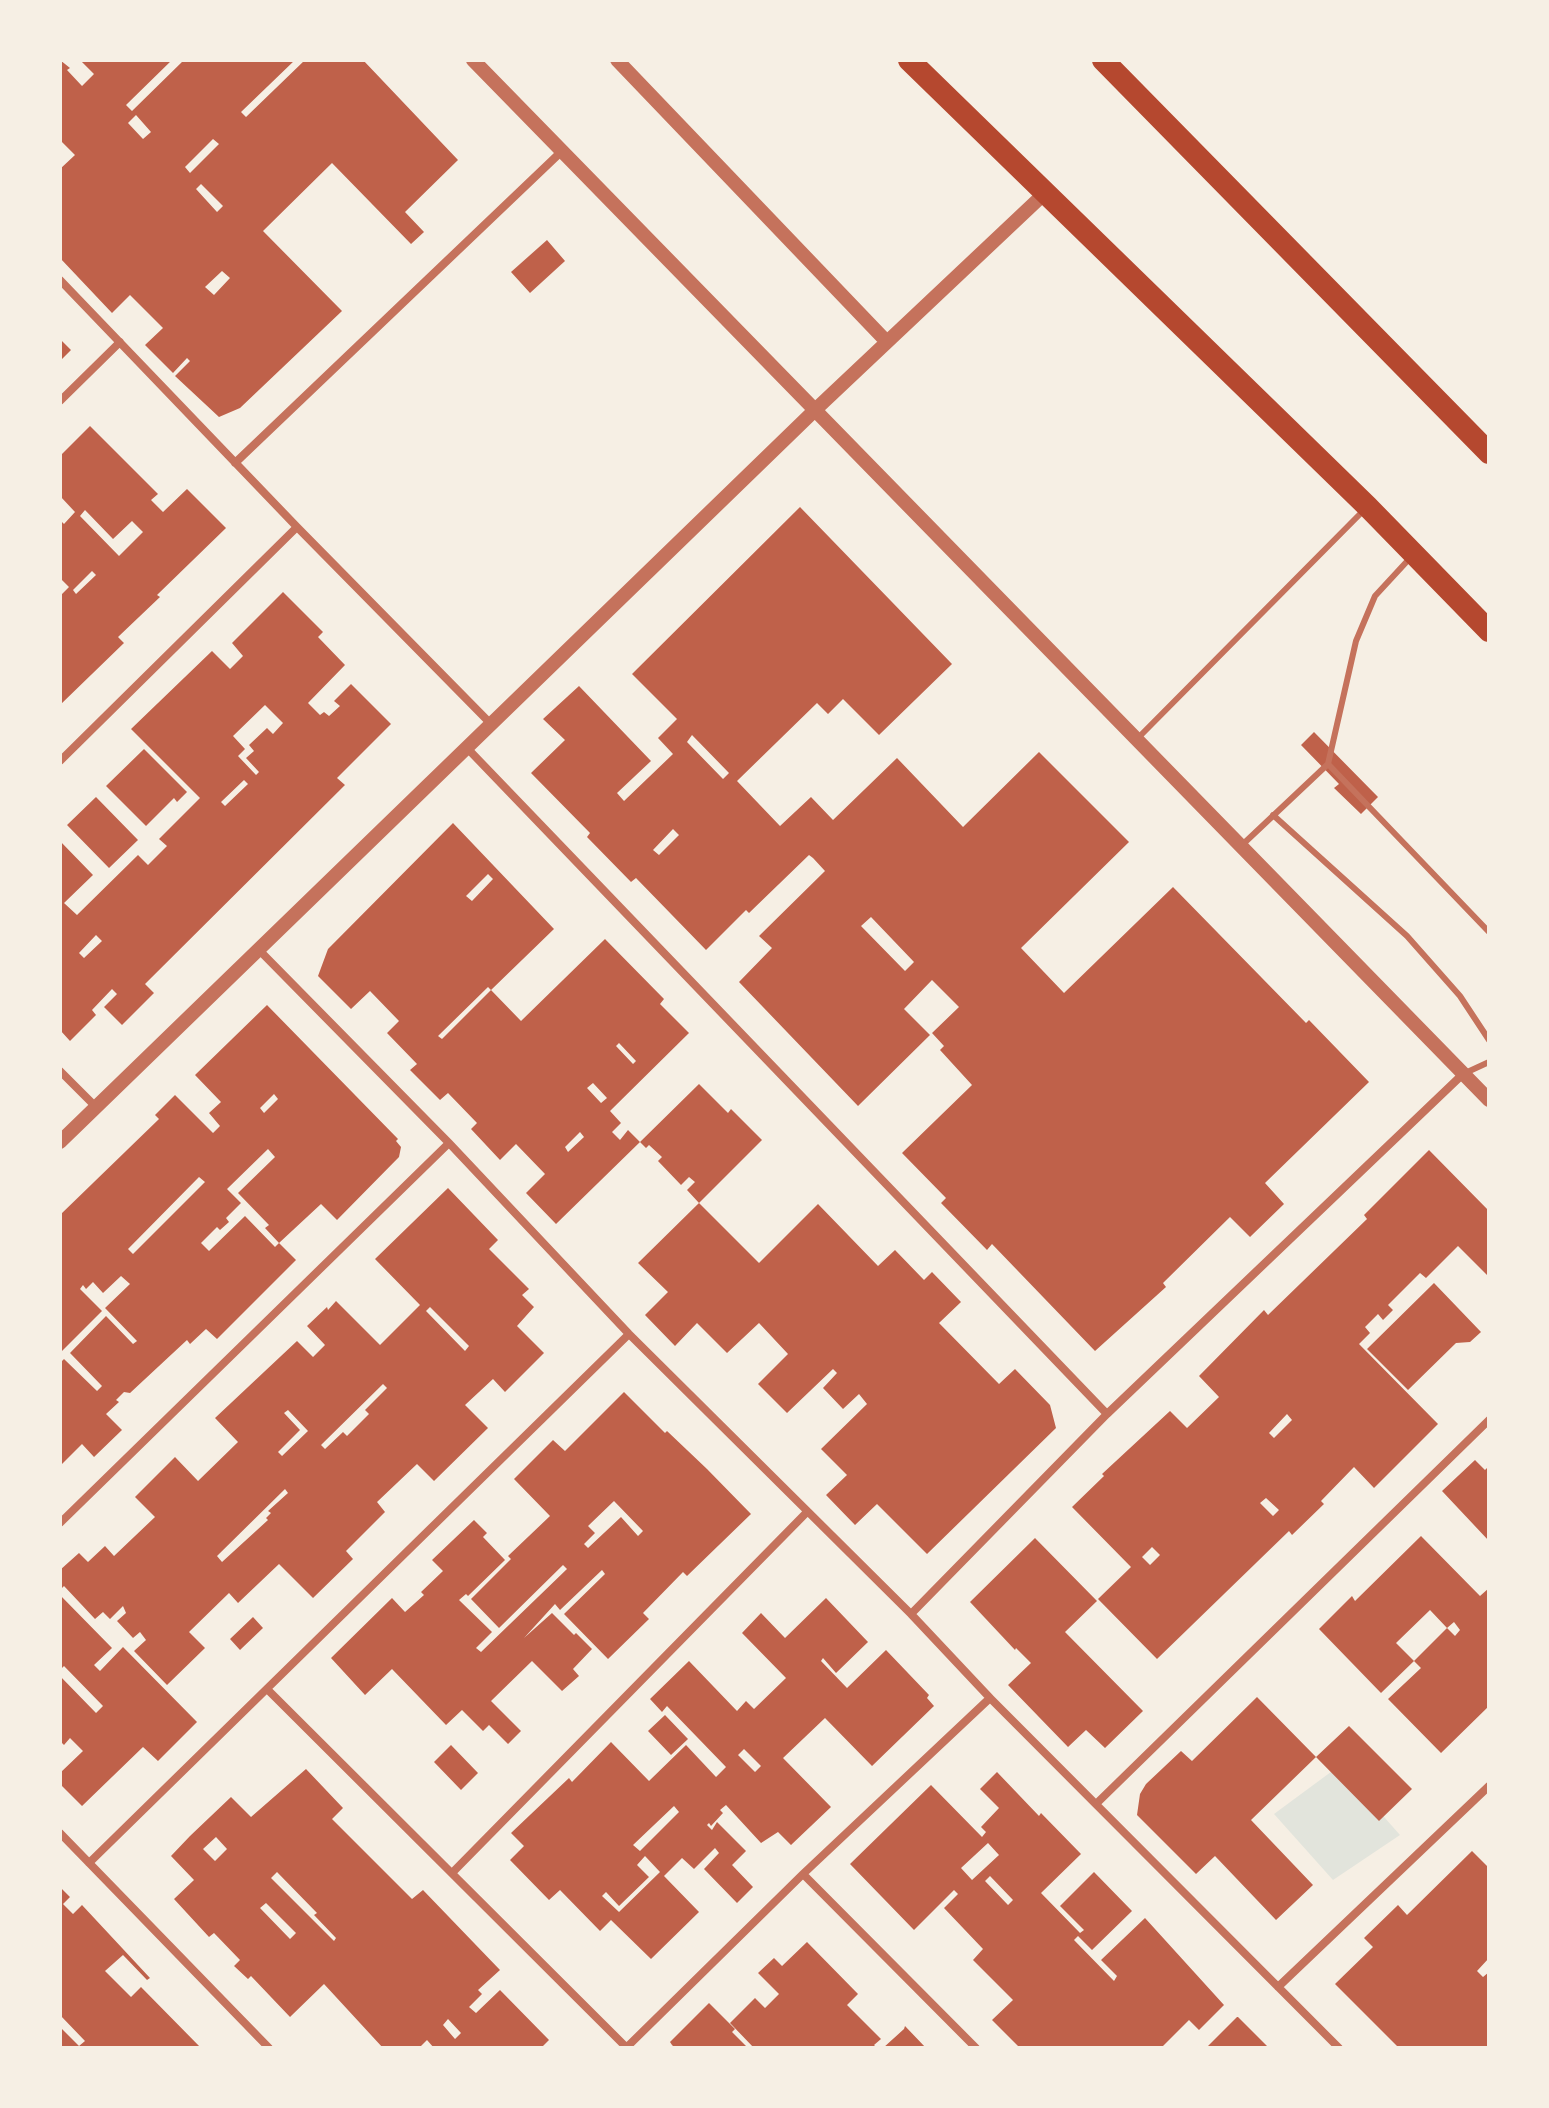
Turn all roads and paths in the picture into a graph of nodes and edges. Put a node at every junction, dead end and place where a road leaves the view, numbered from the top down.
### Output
1 (473, 60) edge
2 (617, 60) edge
3 (909, 60) edge
4 (1103, 60) edge
5 (562, 151) junction
6 (1045, 193) junction
7 (60, 280) edge
8 (120, 342) junction
9 (887, 342) junction
10 (60, 401) edge
11 (815, 410) junction
12 (1489, 453) edge
13 (235, 463) junction
14 (1368, 507) junction
15 (297, 527) junction
16 (1413, 555) junction
17 (1489, 631) edge
18 (492, 725) junction
19 (1137, 739) junction
20 (467, 748) junction
21 (60, 761) edge
22 (1328, 764) junction
23 (1273, 815) junction
24 (1241, 846) junction
25 (1489, 932) edge
26 (260, 951) junction
27 (1489, 1040) edge
28 (1489, 1062) edge
29 (60, 1071) edge
30 (1463, 1074) junction
31 (1489, 1100) edge
32 (96, 1107) junction
33 (60, 1142) edge
34 (449, 1143) junction
35 (629, 1334) junction
36 (1107, 1414) junction
37 (1489, 1420) edge
38 (807, 1512) junction
39 (60, 1523) edge
40 (911, 1614) junction
41 (268, 1690) junction
42 (990, 1698) junction
43 (1489, 1786) edge
44 (1096, 1804) junction
45 (60, 1833) edge
46 (89, 1863) junction
47 (452, 1873) junction
48 (803, 1874) junction
49 (1278, 1987) junction
50 (267, 2047) edge
51 (626, 2048) edge
52 (976, 2048) edge
53 (1339, 2048) edge

1 - 5 street
2 - 9 street
3 - 6 highway
4 - 12 highway
5 - 11 street
5 - 13 street
6 - 9 street
6 - 14 highway
7 - 8 street
8 - 10 street
8 - 13 street
9 - 11 street
11 - 18 street
11 - 19 street
13 - 15 street
14 - 16 highway
14 - 19 lane
15 - 18 street
15 - 21 street
16 - 17 highway
16 - 22 lane
18 - 20 street
19 - 24 street
20 - 26 street
20 - 36 street
22 - 23 lane
22 - 25 lane
23 - 24 lane
23 - 27 lane
24 - 30 street
26 - 32 street
26 - 34 street
28 - 30 lane
29 - 32 street
30 - 31 street
30 - 36 street
32 - 33 street
34 - 35 street
34 - 39 street
35 - 38 street
35 - 41 street
36 - 40 street
37 - 44 street
38 - 40 street
38 - 47 street
40 - 42 street
41 - 46 street
41 - 47 street
42 - 44 street
42 - 48 street
43 - 49 street
44 - 49 street
45 - 46 street
46 - 50 street
47 - 51 street
48 - 51 street
48 - 52 street
49 - 53 street

